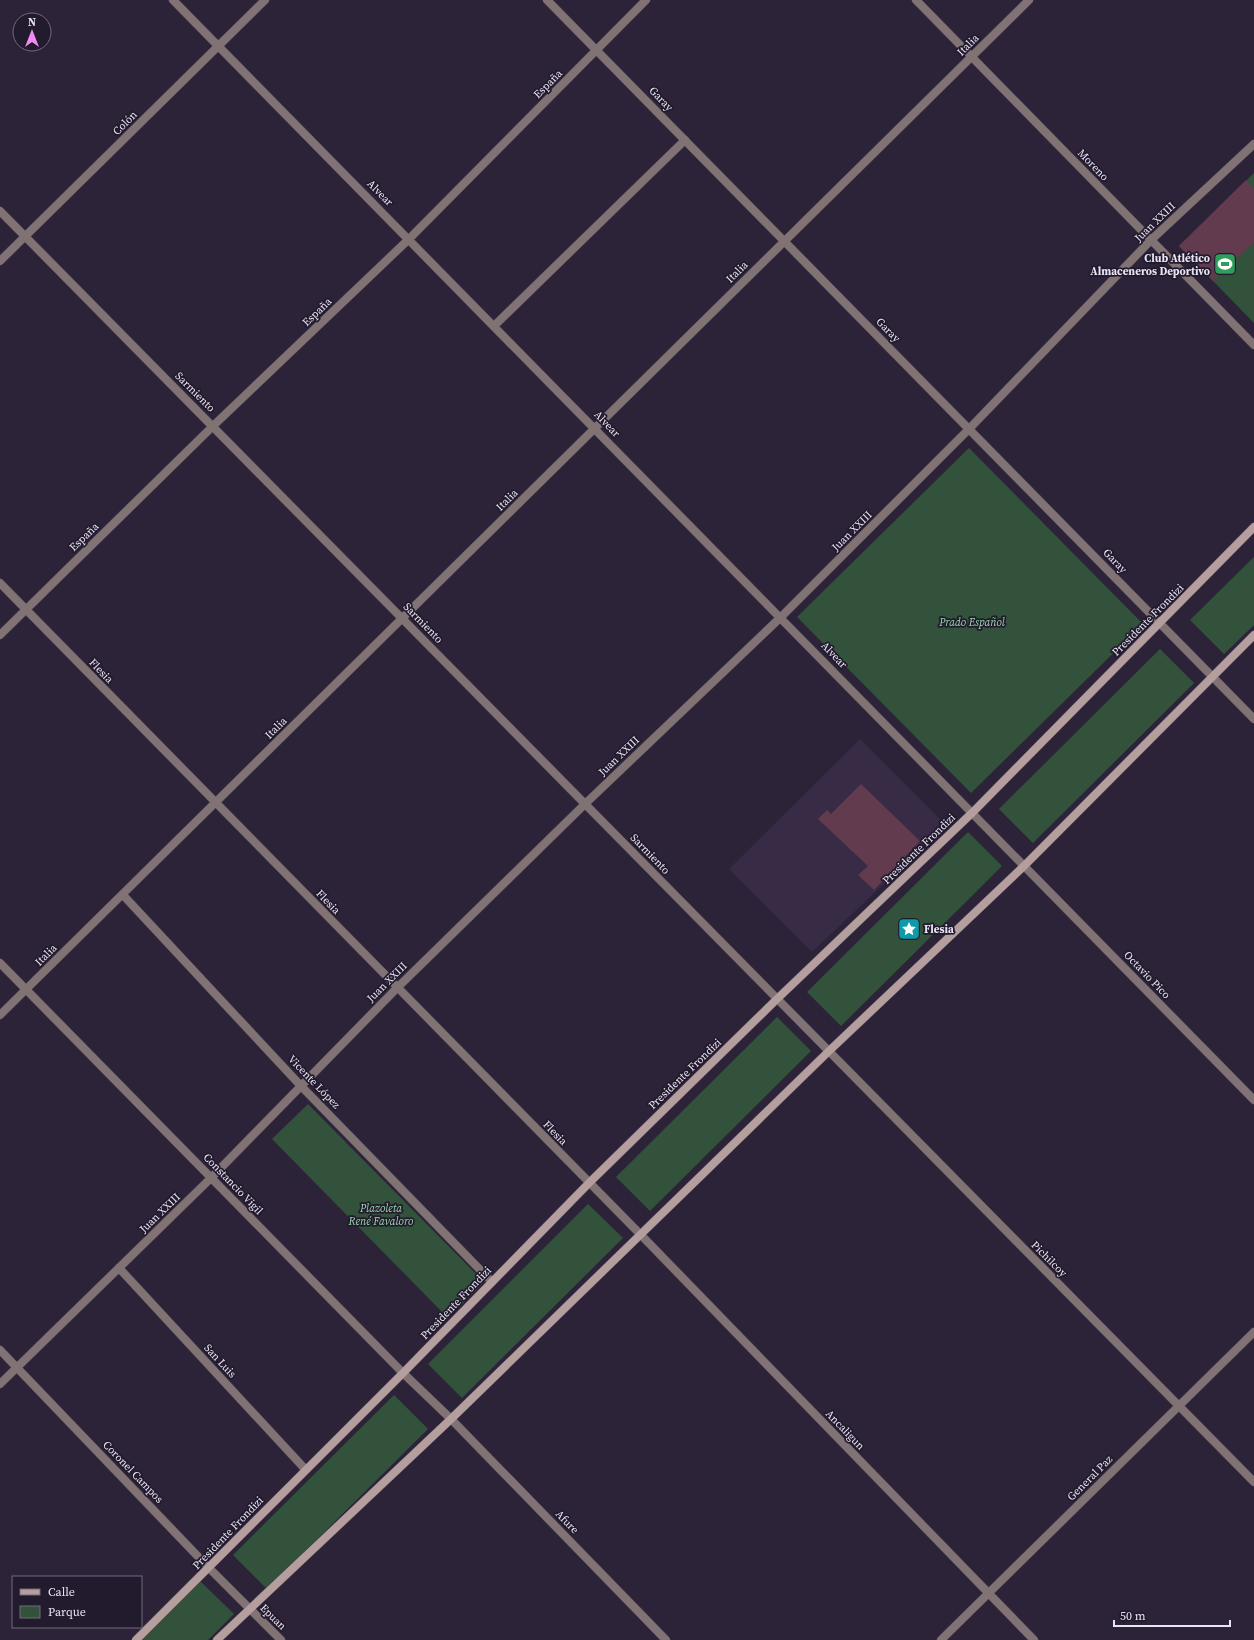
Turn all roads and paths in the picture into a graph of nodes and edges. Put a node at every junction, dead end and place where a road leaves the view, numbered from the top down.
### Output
1 (173, 0) edge
2 (265, 0) edge
3 (547, 0) edge
4 (646, 0) edge
5 (916, 0) edge
6 (1029, 0) edge
7 (218, 46) junction
8 (597, 50) junction
9 (971, 57) junction
10 (685, 140) junction
11 (1254, 144) edge
12 (0, 211) edge
13 (25, 237) junction
14 (409, 239) junction
15 (1151, 240) junction
16 (784, 241) junction
17 (0, 262) edge
18 (494, 326) junction
19 (1254, 345) edge
20 (213, 426) junction
21 (595, 428) junction
22 (969, 429) junction
23 (1254, 527) edge
24 (0, 584) edge
25 (26, 609) junction
26 (781, 617) junction
27 (402, 618) junction
28 (1161, 624) junction
29 (0, 635) edge
30 (1254, 635) edge
31 (1212, 676) junction
32 (1254, 719) edge
33 (216, 803) junction
34 (585, 804) junction
35 (973, 812) junction
36 (1024, 865) junction
37 (123, 895) junction
38 (0, 963) edge
39 (397, 988) junction
40 (26, 990) junction
41 (777, 999) junction
42 (0, 1015) edge
43 (828, 1052) junction
44 (301, 1086) junction
45 (1254, 1100) edge
46 (211, 1178) junction
47 (589, 1183) junction
48 (641, 1235) junction
49 (119, 1268) junction
50 (492, 1282) junction
51 (1254, 1332) edge
52 (0, 1350) edge
53 (18, 1368) junction
54 (403, 1373) junction
55 (0, 1384) edge
56 (1179, 1406) junction
57 (451, 1419) junction
58 (305, 1469) junction
59 (1254, 1482) edge
60 (210, 1568) junction
61 (988, 1594) junction
62 (250, 1609) junction
63 (136, 1640) edge
64 (218, 1640) edge
65 (281, 1640) edge
66 (666, 1640) edge
67 (941, 1640) edge
68 (1034, 1640) edge

1 - 7 street, Alvear
2 - 7 street, Colón
3 - 8 street, Garay
4 - 8 street, España
5 - 9 street, Moreno
6 - 9 street, Italia
7 - 13 street, Colón
7 - 14 street, Alvear
8 - 10 street, Garay
8 - 14 street, España
9 - 15 street, Moreno
9 - 16 street, Italia
10 - 16 street, Garay
10 - 18 street
11 - 15 street, Juan XXIII
12 - 13 street, Sarmiento
13 - 17 street, Colón
13 - 20 street, Sarmiento
14 - 18 street, Alvear
14 - 20 street, España
15 - 19 street, Moreno
15 - 22 street, Juan XXIII
16 - 21 street, Italia
16 - 22 street, Garay
18 - 21 street, Alvear
20 - 25 street, España
20 - 27 street, Sarmiento
21 - 26 street, Alvear
21 - 27 street, Italia
22 - 26 street, Juan XXIII
22 - 28 street, Garay
23 - 28 main road, Presidente Frondizi
24 - 25 street, Flesia
25 - 29 street, España
25 - 33 street, Flesia
26 - 34 street, Juan XXIII
26 - 35 street, Alvear
27 - 33 street, Italia
27 - 34 street, Sarmiento
28 - 31 street, Garay
28 - 35 main road, Presidente Frondizi
30 - 31 main road
31 - 32 street, Garay
31 - 36 main road
33 - 37 street, Italia
33 - 39 street, Flesia
34 - 39 street, Juan XXIII
34 - 41 street, Sarmiento
35 - 36 street, Alvear
35 - 41 main road, Presidente Frondizi
36 - 43 main road
36 - 45 street, Octavio Pico
37 - 40 street, Italia
37 - 44 street, Vicente López
38 - 40 street, Constancio Vigil
39 - 44 street, Juan XXIII
39 - 47 street, Flesia
40 - 42 street, Italia
40 - 46 street, Constancio Vigil
41 - 43 street, Sarmiento
41 - 47 main road, Presidente Frondizi
43 - 48 main road
43 - 56 street, Pichilcoy
44 - 46 street, Juan XXIII
44 - 50 street, Vicente López
46 - 49 street, Juan XXIII
46 - 54 street, Constancio Vigil
47 - 48 street, Flesia
47 - 50 main road, Presidente Frondizi
48 - 57 main road
48 - 61 street, Ancaligun
49 - 53 street, Juan XXIII
49 - 58 street, San Luis
50 - 54 main road, Presidente Frondizi
51 - 56 street, General Paz
52 - 53 street, Coronel Campos
53 - 55 street, Juan XXIII
53 - 60 street, Coronel Campos
54 - 57 street, Constancio Vigil
54 - 58 main road, Presidente Frondizi
56 - 59 street, Pichilcoy
56 - 61 street, General Paz
57 - 62 main road
57 - 66 street, Afure
58 - 60 main road, Presidente Frondizi
60 - 62 street, Coronel Campos
60 - 63 main road, Presidente Frondizi
61 - 67 street, General Paz
61 - 68 street, Ancaligun
62 - 64 main road
62 - 65 street, Epuan

